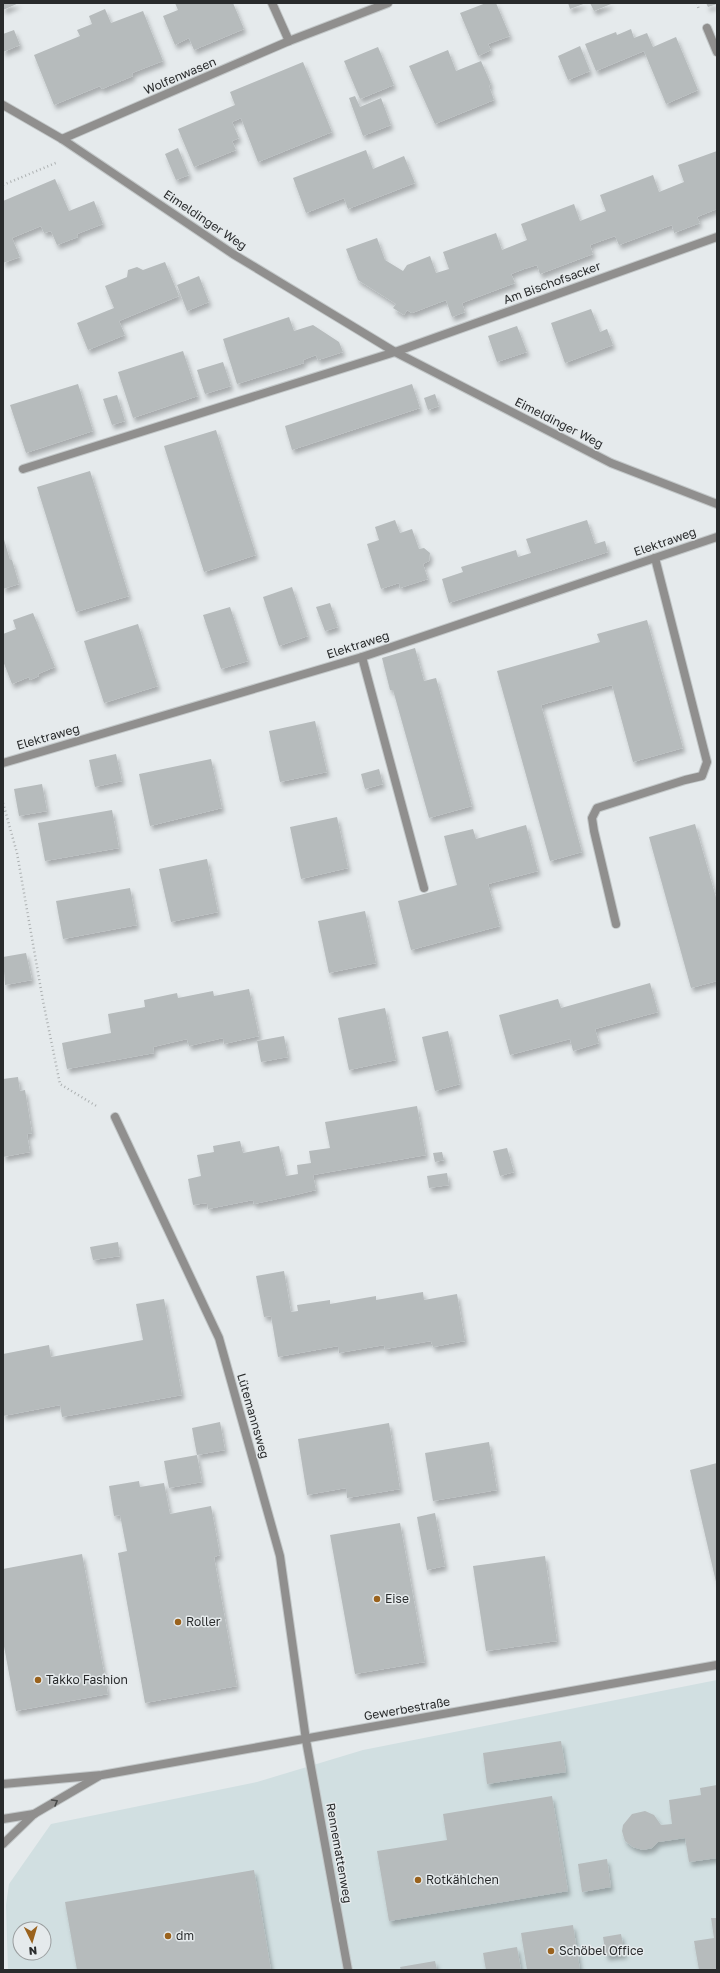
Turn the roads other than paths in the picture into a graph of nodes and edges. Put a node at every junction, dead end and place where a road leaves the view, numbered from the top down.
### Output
1 (272, 3) edge
2 (388, 3) edge
3 (707, 28) dead end
4 (289, 41) junction
5 (717, 52) edge
6 (3, 105) edge
7 (62, 139) junction
8 (717, 237) edge
9 (395, 352) junction
10 (23, 469) dead end
11 (717, 504) edge
12 (717, 537) edge
13 (655, 558) junction
14 (362, 657) junction
15 (3, 763) edge
16 (424, 888) dead end
17 (616, 924) dead end
18 (115, 1118) road end
19 (717, 1665) edge
20 (306, 1740) junction
21 (102, 1775) junction
22 (3, 1784) edge
23 (34, 1814) junction
24 (3, 1819) edge
25 (3, 1844) edge
26 (348, 1970) edge

1 - 4 street
2 - 4 street, Wolfenwasen
3 - 5 street
4 - 7 street, Wolfenwasen
6 - 7 street, Eimeldinger Weg
7 - 9 street, Eimeldinger Weg
8 - 9 street, Am Bischofsacker
9 - 10 street
9 - 11 street, Eimeldinger Weg
12 - 13 street, Elektraweg
13 - 14 street, Elektraweg
13 - 17 street
14 - 15 street, Elektraweg
14 - 16 street
18 - 20 street, Lütemannsweg
19 - 20 street, Gewerbestraße
20 - 21 street, Gewerbestraße
20 - 26 street, Rennemattenweg
21 - 22 street, Gewerbestraße
23 -> 21 street, Gewerbestraße
23 - 24 street, Gewerbestraße
23 - 25 street, Gewerbestraße

